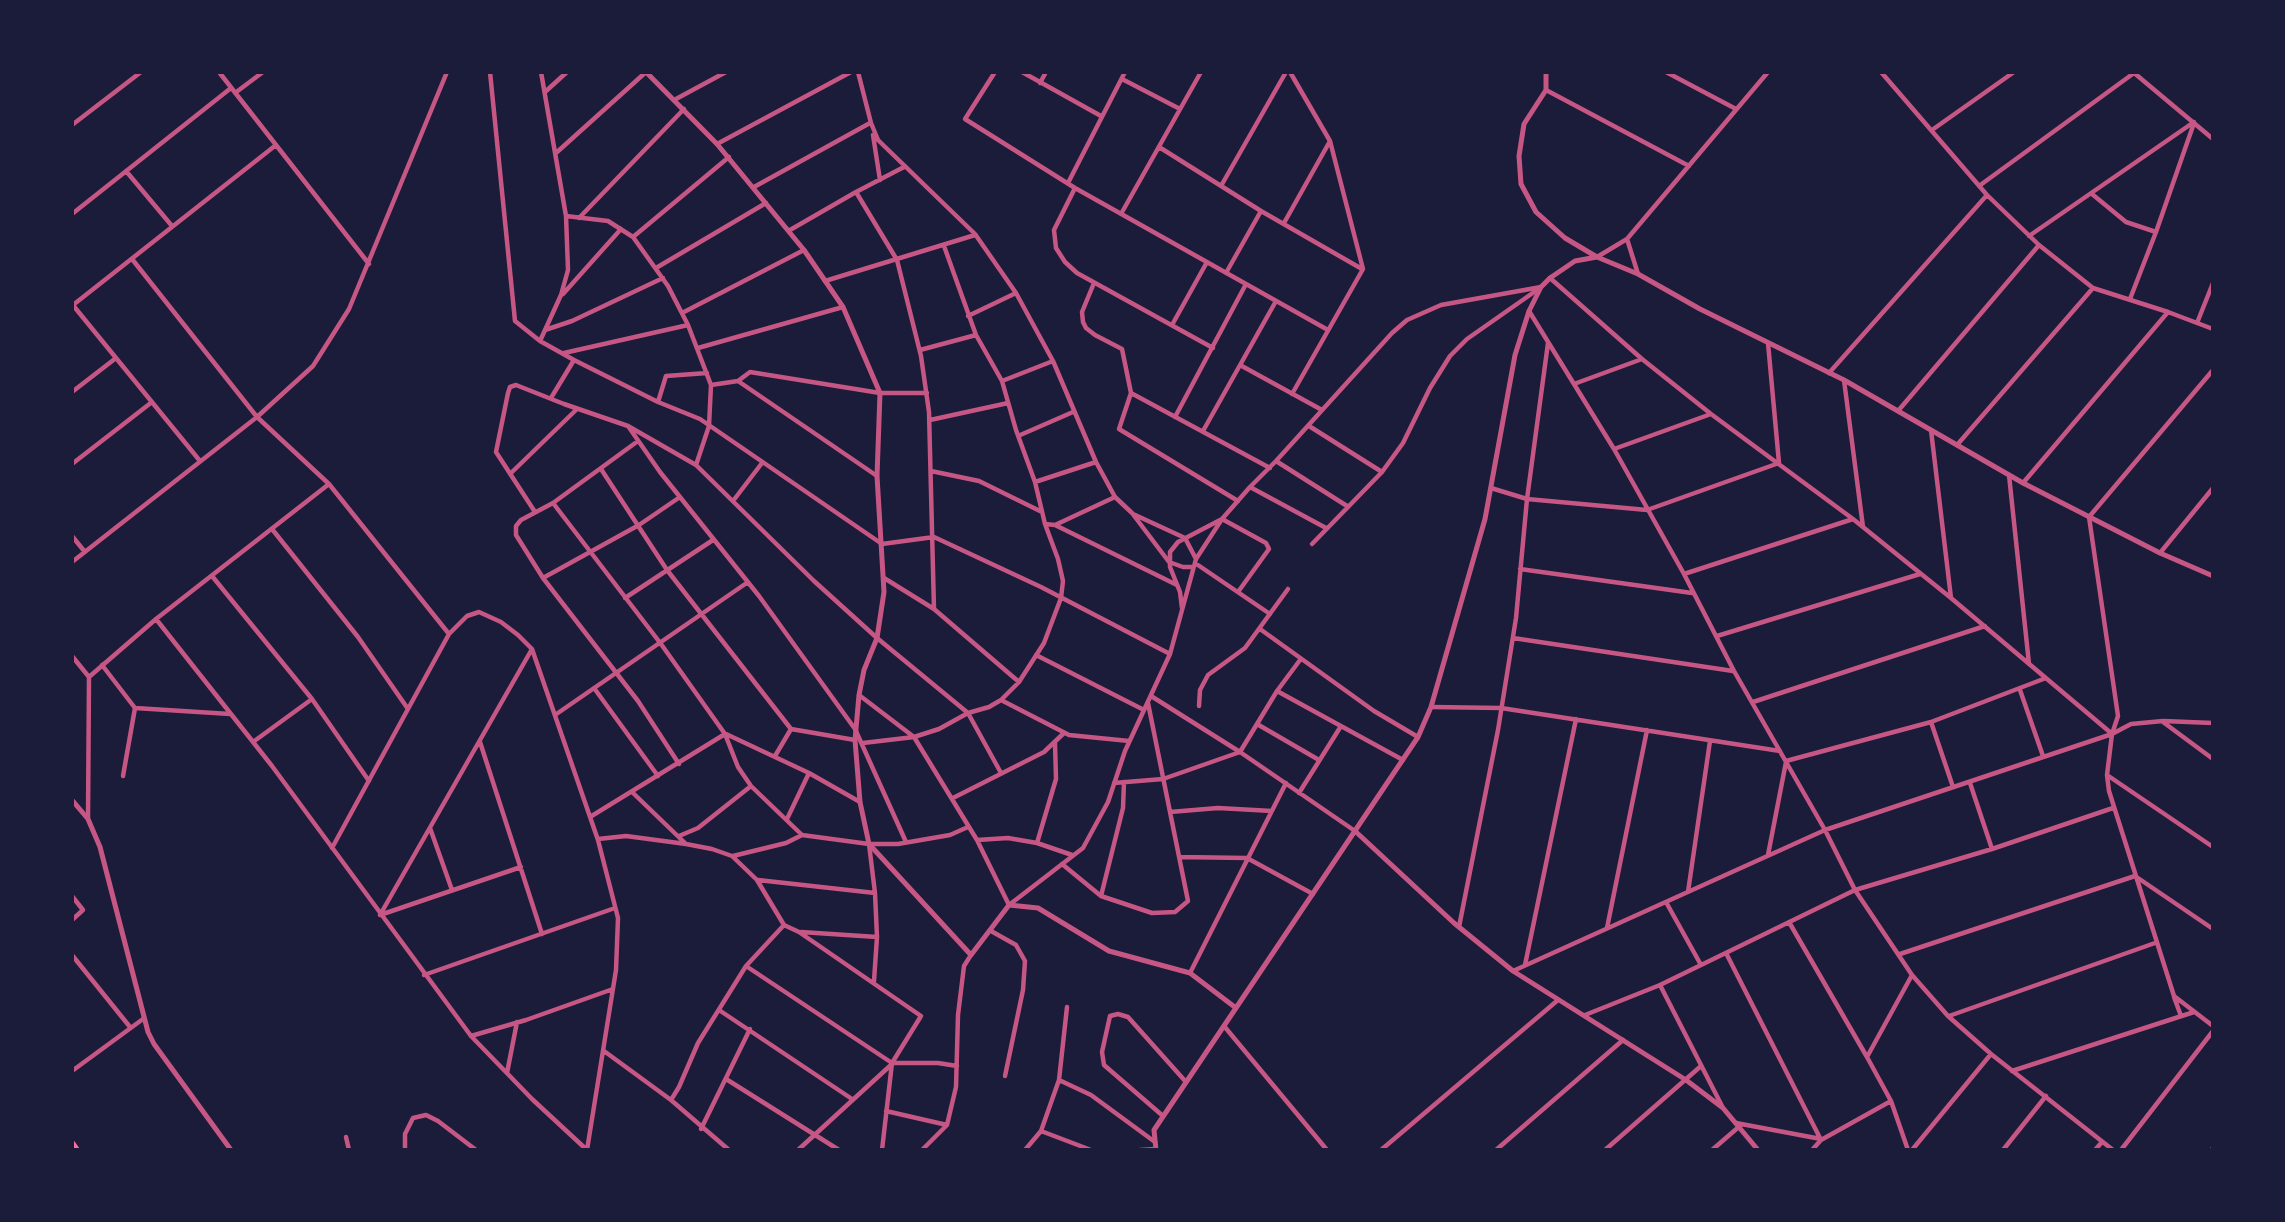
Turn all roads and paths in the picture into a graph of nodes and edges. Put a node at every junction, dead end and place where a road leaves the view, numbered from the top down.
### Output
1 (126, 72) edge
2 (141, 72) edge
3 (219, 72) edge
4 (263, 72) edge
5 (447, 72) edge
6 (490, 72) edge
7 (541, 72) edge
8 (567, 72) edge
9 (646, 72) edge
10 (726, 72) edge
11 (851, 72) edge
12 (858, 72) edge
13 (995, 72) edge
14 (1022, 72) edge
15 (1046, 72) edge
16 (1125, 72) edge
17 (1201, 72) edge
18 (1288, 72) edge
19 (1546, 72) edge
20 (1666, 72) edge
21 (1768, 72) edge
22 (1881, 72) edge
23 (2014, 72) edge
24 (2133, 72) edge
25 (131, 79) junction
26 (1122, 79) junction
27 (1040, 83) junction
28 (233, 90) junction
29 (1546, 90) junction
30 (545, 92) junction
31 (676, 99) junction
32 (685, 108) junction
33 (1180, 109) junction
34 (1736, 109) junction
35 (1101, 116) junction
36 (2194, 122) junction
37 (870, 123) junction
38 (72, 125) edge
39 (1933, 131) junction
40 (2213, 139) edge
41 (1330, 141) junction
42 (717, 144) junction
43 (275, 145) junction
44 (1158, 148) junction
45 (555, 154) junction
46 (729, 158) junction
47 (1689, 166) junction
48 (904, 167) junction
49 (126, 171) junction
50 (880, 180) junction
51 (1068, 183) junction
52 (1221, 186) junction
53 (1979, 186) junction
54 (754, 187) junction
55 (1075, 188) junction
56 (856, 191) junction
57 (2092, 194) junction
58 (1987, 195) junction
59 (767, 202) junction
60 (1261, 211) junction
61 (1121, 214) junction
62 (72, 215) edge
63 (566, 216) junction
64 (579, 218) junction
65 (1284, 223) junction
66 (172, 226) junction
67 (621, 229) junction
68 (790, 230) junction
69 (2156, 232) junction
70 (975, 234) junction
71 (2029, 236) junction
72 (633, 237) junction
73 (1627, 239) junction
74 (2039, 245) junction
75 (944, 246) junction
76 (804, 250) junction
77 (1597, 257) junction
78 (132, 259) junction
79 (897, 260) junction
80 (1207, 262) junction
81 (369, 264) junction
82 (656, 268) junction
83 (1363, 269) junction
84 (1226, 273) junction
85 (1638, 274) junction
86 (663, 278) junction
87 (1549, 278) junction
88 (825, 281) junction
89 (1094, 283) junction
90 (2213, 283) edge
91 (1246, 284) junction
92 (1541, 287) junction
93 (2093, 288) junction
94 (1016, 293) junction
95 (561, 295) junction
96 (2130, 299) junction
97 (1276, 301) junction
98 (73, 304) edge
99 (843, 307) junction
100 (1529, 311) junction
101 (2168, 312) junction
102 (682, 313) junction
103 (968, 316) junction
104 (2197, 323) junction
105 (688, 325) junction
106 (1172, 325) junction
107 (2213, 329) edge
108 (1328, 330) junction
109 (544, 331) junction
110 (976, 335) junction
111 (540, 341) junction
112 (1548, 342) junction
113 (1768, 342) junction
114 (698, 348) junction
115 (1213, 348) junction
116 (920, 350) junction
117 (563, 353) junction
118 (116, 358) junction
119 (1642, 359) junction
120 (574, 360) junction
121 (1053, 361) junction
122 (1240, 365) junction
123 (2213, 370) edge
124 (707, 373) junction
125 (1828, 374) junction
126 (1844, 380) junction
127 (738, 381) junction
128 (1002, 381) junction
129 (1574, 384) junction
130 (711, 385) junction
131 (72, 392) edge
132 (880, 393) junction
133 (927, 393) junction
134 (1131, 393) junction
135 (1292, 394) junction
136 (551, 398) junction
137 (152, 402) junction
138 (658, 402) junction
139 (1008, 403) junction
140 (577, 409) junction
141 (1322, 410) junction
142 (1898, 411) junction
143 (1073, 412) junction
144 (1711, 414) junction
145 (257, 417) junction
146 (1175, 417) junction
147 (930, 420) junction
148 (628, 426) junction
149 (709, 426) junction
150 (1309, 426) junction
151 (1931, 430) junction
152 (1203, 431) junction
153 (1018, 436) junction
154 (638, 441) junction
155 (1956, 444) junction
156 (1614, 449) junction
157 (200, 461) junction
158 (1276, 461) junction
159 (1096, 462) junction
160 (762, 463) junction
161 (1779, 463) junction
162 (72, 464) edge
163 (696, 465) junction
164 (601, 468) junction
165 (1270, 468) junction
166 (931, 471) junction
167 (1382, 472) junction
168 (510, 474) junction
169 (2009, 474) junction
170 (877, 476) junction
171 (1035, 482) junction
172 (2023, 483) junction
173 (329, 484) junction
174 (1250, 487) junction
175 (1491, 488) junction
176 (2213, 488) edge
177 (680, 496) junction
178 (1115, 497) junction
179 (1527, 499) junction
180 (733, 501) junction
181 (1238, 501) junction
182 (553, 503) junction
183 (1348, 506) junction
184 (1647, 510) junction
185 (535, 512) junction
186 (1043, 512) junction
187 (1132, 513) junction
188 (2089, 517) junction
189 (1223, 519) junction
190 (1853, 519) junction
191 (1045, 524) junction
192 (639, 525) junction
193 (1055, 525) junction
194 (1863, 527) junction
195 (1326, 528) junction
196 (272, 530) junction
197 (72, 536) edge
198 (934, 537) junction
199 (1185, 538) junction
200 (713, 540) junction
201 (882, 544) junction
202 (1312, 544) dead end
203 (85, 552) junction
204 (2160, 552) junction
205 (589, 553) junction
206 (72, 562) edge
207 (1169, 562) junction
208 (1195, 563) junction
209 (1520, 569) junction
210 (667, 570) junction
211 (1921, 573) junction
212 (1684, 574) junction
213 (212, 576) junction
214 (2213, 576) edge
215 (543, 578) junction
216 (884, 578) junction
217 (748, 582) junction
218 (1177, 585) junction
219 (1288, 589) dead end
220 (1238, 592) junction
221 (1693, 593) junction
222 (625, 598) junction
223 (1061, 598) junction
224 (1951, 598) junction
225 (934, 609) junction
226 (1182, 612) junction
227 (702, 613) junction
228 (1270, 614) junction
229 (156, 619) junction
230 (1985, 626) junction
231 (1260, 629) junction
232 (449, 634) junction
233 (1717, 636) junction
234 (877, 638) junction
235 (1513, 638) junction
236 (661, 644) junction
237 (532, 649) junction
238 (1170, 654) junction
239 (1036, 655) junction
240 (72, 656) edge
241 (1300, 660) junction
242 (2029, 664) junction
243 (102, 665) junction
244 (1734, 671) junction
245 (616, 672) junction
246 (89, 677) junction
247 (2046, 678) junction
248 (1019, 682) junction
249 (594, 688) junction
250 (2020, 690) junction
251 (1277, 691) junction
252 (859, 695) junction
253 (1151, 696) junction
254 (312, 699) junction
255 (1001, 700) junction
256 (1148, 702) junction
257 (1753, 702) junction
258 (1199, 706) dead end
259 (1431, 707) junction
260 (135, 708) junction
261 (1501, 708) junction
262 (408, 709) junction
263 (1144, 709) junction
264 (968, 713) junction
265 (230, 714) junction
266 (555, 715) junction
267 (1576, 719) junction
268 (2163, 721) junction
269 (1931, 722) junction
270 (2213, 723) edge
271 (1257, 724) junction
272 (1341, 726) junction
273 (791, 729) junction
274 (856, 729) junction
275 (1647, 730) junction
276 (1064, 733) junction
277 (726, 734) junction
278 (2112, 734) junction
279 (914, 737) junction
280 (1418, 737) junction
281 (855, 740) junction
282 (480, 741) junction
283 (1129, 741) junction
284 (1710, 741) junction
285 (1055, 742) junction
286 (253, 743) junction
287 (863, 743) junction
288 (1781, 751) junction
289 (1240, 752) junction
290 (775, 756) junction
291 (2043, 756) junction
292 (2213, 759) edge
293 (1319, 760) junction
294 (1403, 760) junction
295 (1786, 761) junction
296 (679, 764) junction
297 (809, 773) junction
298 (1001, 773) junction
299 (2107, 775) junction
300 (123, 776) dead end
301 (658, 776) junction
302 (1163, 779) junction
303 (369, 781) junction
304 (1124, 782) junction
305 (1114, 783) junction
306 (1286, 783) junction
307 (1970, 783) junction
308 (751, 786) junction
309 (1953, 788) junction
310 (632, 792) junction
311 (1299, 793) junction
312 (953, 798) junction
313 (72, 800) edge
314 (860, 802) junction
315 (2113, 808) junction
316 (1272, 811) junction
317 (1170, 812) junction
318 (590, 817) junction
319 (89, 819) junction
320 (787, 820) junction
321 (430, 827) junction
322 (968, 827) junction
323 (1825, 830) junction
324 (1355, 831) junction
325 (802, 835) junction
326 (679, 836) junction
327 (598, 839) junction
328 (977, 841) junction
329 (906, 842) junction
330 (1037, 843) junction
331 (686, 844) junction
332 (869, 844) junction
333 (2213, 847) edge
334 (332, 848) junction
335 (1992, 849) junction
336 (1768, 855) junction
337 (732, 856) junction
338 (1072, 856) junction
339 (1179, 857) junction
340 (1247, 858) junction
341 (1062, 864) junction
342 (521, 867) junction
343 (2135, 876) junction
344 (757, 880) junction
345 (452, 890) junction
346 (1855, 890) junction
347 (1688, 892) junction
348 (875, 893) junction
349 (1312, 894) junction
350 (72, 896) edge
351 (1101, 896) junction
352 (1666, 902) junction
353 (1009, 905) junction
354 (615, 908) junction
355 (380, 915) junction
356 (72, 920) edge
357 (1789, 922) junction
358 (784, 925) junction
359 (1459, 927) junction
360 (1606, 929) junction
361 (2213, 929) edge
362 (991, 931) junction
363 (799, 932) junction
364 (542, 934) junction
365 (877, 937) junction
366 (2155, 943) junction
367 (1726, 953) junction
368 (1900, 954) junction
369 (72, 955) edge
370 (971, 955) junction
371 (1525, 965) junction
372 (1702, 965) junction
373 (746, 966) junction
374 (1513, 971) junction
375 (1190, 973) junction
376 (424, 975) junction
377 (1912, 975) junction
378 (874, 982) junction
379 (1660, 985) junction
380 (613, 989) junction
381 (2174, 996) junction
382 (1559, 999) junction
383 (1068, 1007) dead end
384 (1236, 1008) junction
385 (719, 1010) junction
386 (2195, 1012) junction
387 (1585, 1015) junction
388 (1948, 1016) junction
389 (2181, 1016) junction
390 (143, 1019) junction
391 (517, 1023) junction
392 (1224, 1026) junction
393 (130, 1027) junction
394 (750, 1029) junction
395 (2213, 1029) edge
396 (471, 1036) junction
397 (1623, 1040) junction
398 (604, 1051) junction
399 (1991, 1054) junction
400 (1867, 1057) junction
401 (892, 1063) junction
402 (957, 1066) junction
403 (1701, 1066) junction
404 (72, 1071) edge
405 (2012, 1071) junction
406 (507, 1074) junction
407 (1005, 1076) dead end
408 (726, 1079) junction
409 (1059, 1080) junction
410 (1686, 1080) junction
411 (1186, 1082) junction
412 (2046, 1096) junction
413 (852, 1099) junction
414 (671, 1100) junction
415 (1891, 1101) junction
416 (1723, 1108) junction
417 (886, 1111) junction
418 (1163, 1116) junction
419 (947, 1125) junction
420 (1738, 1125) junction
421 (701, 1129) junction
422 (1041, 1131) junction
423 (815, 1133) junction
424 (346, 1138) dead end
425 (1821, 1140) junction
426 (2102, 1142) junction
427 (72, 1143) edge
428 (1155, 1147) edge
429 (77, 1150) edge
430 (231, 1150) edge
431 (349, 1150) edge
432 (405, 1150) edge
433 (476, 1150) edge
434 (587, 1150) edge
435 (729, 1150) edge
436 (798, 1150) edge
437 (839, 1150) edge
438 (882, 1150) edge
439 (922, 1150) edge
440 (1025, 1150) edge
441 (1091, 1150) edge
442 (1140, 1150) edge
443 (1327, 1150) edge
444 (1381, 1150) edge
445 (1496, 1150) edge
446 (1605, 1150) edge
447 (1712, 1150) edge
448 (1758, 1150) edge
449 (1812, 1150) edge
450 (1910, 1150) edge
451 (2003, 1150) edge
452 (2095, 1150) edge
453 (2113, 1150) edge
454 (2120, 1150) edge

1 - 25 street
2 - 25 street
3 - 28 street
4 - 28 street
5 - 81 street
6 - 111 street
7 - 30 street
8 - 30 street
9 - 31 street
9 - 45 street
10 - 31 street
11 - 42 street
12 - 37 street
13 - 51 street
14 - 27 street
15 - 27 street
16 - 26 street
17 - 33 street
18 - 41 street
18 - 52 street
19 - 29 street
20 - 34 street
21 - 34 street
22 - 39 street
23 - 39 street
24 - 36 street
24 - 53 street
25 - 38 street
26 - 33 street
26 - 35 street
27 - 35 street
28 - 43 street
28 - 49 street
29 - 47 street
29 - 77 street
30 - 45 street
31 - 32 street
32 - 42 street
32 - 64 street
33 - 44 street
34 - 47 street
35 - 51 street
36 - 40 street
36 - 57 street
36 - 69 street
37 - 48 street
37 - 50 street
37 - 54 street
39 - 53 street
41 - 65 street
41 - 83 street
42 - 46 street
43 - 66 street
43 - 81 street
44 - 52 street
44 - 61 street
45 - 63 street
46 - 54 street
46 - 72 street
47 - 73 street
48 - 50 street
48 - 70 street
49 - 62 street
49 - 66 street
50 - 56 street
51 - 55 street
52 - 60 street
53 - 58 street
54 - 59 street
55 - 61 street
55 - 89 street
56 - 68 street
56 - 79 street
57 - 69 street
57 - 71 street
58 - 71 street
58 - 125 street
59 - 68 street
59 - 82 street
60 - 65 street
60 - 84 street
61 - 80 street
63 - 64 street
63 - 95 street
64 - 67 street
65 - 83 street
66 - 78 street
67 - 72 street
67 - 95 street
68 - 76 street
69 - 96 street
70 - 75 street
70 - 94 street
71 - 74 street
72 - 82 street
73 - 77 street
73 - 85 street
74 - 93 street
74 - 142 street
75 - 79 street
75 - 103 street
76 - 88 street
76 - 102 street
77 - 85 street
77 - 87 street
78 - 98 street
78 - 145 street
79 - 88 street
79 - 116 street
80 - 84 street
80 - 106 street
81 - 145 street
82 - 86 street
83 - 108 street
84 - 91 street
85 - 113 street
86 - 102 street
86 - 109 street
87 - 92 street
87 - 119 street
88 - 99 street
89 - 106 street
89 - 134 street
90 - 104 street
91 - 97 street
91 - 115 street
92 - 100 street
92 - 141 street
92 - 167 street
93 - 96 street
93 - 155 street
94 - 103 street
94 - 121 street
95 - 109 street
96 - 101 street
97 - 108 street
97 - 122 street
98 - 118 street
99 - 114 street
99 - 132 street
100 - 112 street
100 - 175 street
101 - 104 street
101 - 172 street
102 - 105 street
103 - 110 street
104 - 107 street
105 - 114 street
105 - 117 street
106 - 115 street
108 - 135 street
109 - 111 street
110 - 116 street
110 - 128 street
111 - 117 street
112 - 129 street
112 - 179 street
113 - 125 street
113 - 161 street
114 - 124 street
115 - 146 street
116 - 133 street
117 - 120 street
118 - 131 street
118 - 137 street
119 - 129 street
119 - 144 street
120 - 136 street
120 - 138 street
121 - 128 street
121 - 143 street
122 - 135 street
122 - 152 street
123 - 188 street
124 - 130 street
124 - 138 street
125 - 126 street
126 - 142 street
126 - 194 street
127 - 130 street
127 - 132 street
127 - 170 street
128 - 139 street
129 - 156 street
130 - 149 street
132 - 133 street
132 - 170 street
133 - 147 street
134 - 146 street
134 - 181 street
135 - 141 street
136 - 140 street
136 - 168 street
137 - 157 street
137 - 162 street
138 - 149 street
139 - 147 street
139 - 153 street
140 - 148 street
140 - 168 street
141 - 150 street
142 - 151 street
143 - 153 street
143 - 159 street
144 - 156 street
144 - 161 street
145 - 157 street
145 - 173 street
146 - 152 street
147 - 166 street
148 - 154 street
148 - 163 street
149 - 160 street
149 - 163 street
150 - 158 street
150 - 167 street
151 - 155 street
151 - 224 street
152 - 165 street
153 - 171 street
154 - 164 street
154 - 177 street
155 - 169 street
156 - 184 street
157 - 203 street
158 - 165 street
158 - 183 street
159 - 171 street
159 - 178 street
160 - 180 street
160 - 201 street
161 - 184 street
161 - 190 street
163 - 180 street
164 - 182 street
164 - 192 street
165 - 174 street
166 - 186 street
166 - 198 street
167 - 183 street
168 - 185 street
169 - 172 street
169 - 242 street
170 - 201 street
171 - 186 street
172 - 188 street
173 - 196 street
173 - 232 street
174 - 181 street
174 - 195 street
175 - 179 street
175 - 259 street
176 - 204 street
177 - 192 street
177 - 200 street
178 - 187 street
178 - 193 street
179 - 184 street
179 - 209 street
180 - 234 street
181 - 189 street
182 - 185 street
182 - 205 street
183 - 195 street
184 - 212 street
185 - 215 street
186 - 191 street
187 - 199 street
187 - 207 street
188 - 204 street
188 - 278 street
189 - 199 street
189 - 208 street
189 - 220 street
190 - 194 street
190 - 212 street
191 - 193 street
191 - 223 street
192 - 205 street
192 - 210 street
193 - 218 street
194 - 211 street
195 - 202 street
196 - 213 street
196 - 262 street
197 - 203 street
198 - 201 street
198 - 223 street
198 - 225 street
199 - 207 street
199 - 208 street
200 - 210 street
200 - 217 street
201 - 216 street
203 - 206 street
204 - 214 street
205 - 215 street
205 - 222 street
207 - 208 street
207 - 218 street
208 - 220 street
208 - 226 street
209 - 221 street
209 - 235 street
210 - 222 street
210 - 227 street
211 - 224 street
211 - 233 street
212 - 221 street
213 - 229 street
213 - 254 street
215 - 245 street
216 - 225 street
216 - 234 street
217 - 227 street
217 - 274 street
218 - 226 street
219 - 228 street
220 - 228 street
221 - 233 street
222 - 236 street
223 - 238 street
223 - 239 street
224 - 230 street
225 - 248 street
226 - 238 street
227 - 236 street
227 - 273 street
228 - 231 street
229 - 243 street
229 - 265 street
230 - 242 street
230 - 257 street
231 - 241 street
231 - 258 street
232 - 237 street
232 - 262 street
233 - 244 street
234 - 252 street
234 - 264 street
235 - 244 street
235 - 261 street
236 - 245 street
236 - 277 street
237 - 266 street
237 - 282 street
238 - 253 street
239 - 248 street
239 - 263 street
240 - 246 street
241 - 251 street
241 - 280 street
242 - 247 street
243 - 246 street
243 - 260 street
244 - 257 street
245 - 249 street
245 - 296 street
246 - 319 street
247 - 250 street
247 - 278 street
248 - 255 street
249 - 266 street
249 - 301 street
250 - 269 street
250 - 291 street
251 - 271 street
251 - 272 street
252 - 274 street
252 - 279 street
253 - 256 street
253 - 289 street
254 - 286 street
254 - 303 street
255 - 264 street
255 - 276 street
256 - 263 street
256 - 302 street
257 - 288 street
259 - 261 street
259 - 280 street
260 - 265 street
260 - 300 street
261 - 267 street
261 - 359 street
262 - 303 street
263 - 283 street
264 - 279 street
264 - 298 street
265 - 286 street
266 - 318 street
267 - 275 street
267 - 371 street
268 - 270 street
268 - 278 street
268 - 292 street
269 - 295 street
269 - 309 street
271 - 289 street
271 - 293 street
272 - 293 street
272 - 294 street
273 - 281 street
273 - 290 street
274 - 281 street
274 - 287 street
275 - 284 street
275 - 360 street
276 - 283 street
276 - 285 street
277 - 290 street
277 - 296 street
277 - 308 street
278 - 291 street
278 - 299 street
279 - 287 street
279 - 312 street
280 - 294 street
281 - 314 street
282 - 321 street
282 - 342 street
283 - 305 street
284 - 288 street
284 - 347 street
285 - 298 street
285 - 330 street
286 - 334 street
287 - 329 street
288 - 295 street
289 - 302 street
289 - 306 street
290 - 297 street
291 - 307 street
293 - 311 street
294 - 324 street
295 - 323 street
295 - 336 street
296 - 301 street
297 - 314 street
297 - 320 street
298 - 312 street
299 - 315 street
299 - 333 street
301 - 310 street
302 - 304 street
302 - 317 street
303 - 334 street
304 - 305 street
304 - 351 street
305 - 338 street
306 - 311 street
306 - 316 street
307 - 309 street
307 - 335 street
308 - 320 street
308 - 326 street
309 - 323 street
310 - 318 street
310 - 326 street
311 - 324 street
312 - 322 street
313 - 319 street
314 - 332 street
315 - 335 street
315 - 343 street
316 - 317 street
316 - 340 street
317 - 339 street
318 - 327 street
319 - 390 street
320 - 325 street
321 - 345 street
321 - 355 street
322 - 328 street
322 - 329 street
323 - 336 street
323 - 346 street
324 - 349 street
324 - 359 street
325 - 332 street
325 - 337 street
326 - 331 street
327 - 331 street
327 - 354 street
328 - 330 street
328 - 353 street
329 - 332 street
330 - 338 street
331 - 337 street
332 - 348 street
332 - 370 street
334 - 355 street
335 - 346 street
336 - 347 street
337 - 344 street
338 - 341 street
339 - 340 street
339 - 351 street
340 - 349 street
340 - 375 street
341 - 351 street
341 - 353 street
342 - 345 street
342 - 364 street
343 - 361 street
343 - 366 street
343 - 368 street
344 - 348 street
344 - 358 street
345 - 355 street
346 - 357 street
346 - 368 street
347 - 352 street
348 - 365 street
349 - 384 street
350 - 356 street
352 - 360 street
352 - 372 street
353 - 362 street
353 - 375 street
354 - 364 street
354 - 380 street
355 - 376 street
357 - 367 street
357 - 400 street
358 - 363 street
358 - 373 street
359 - 374 street
360 - 371 street
362 - 370 street
362 - 407 street
363 - 365 street
363 - 378 street
364 - 376 street
365 - 378 street
366 - 381 street
366 - 388 street
367 - 372 street
367 - 425 street
368 - 377 street
369 - 393 street
370 - 402 street
371 - 374 street
372 - 379 street
373 - 385 street
373 - 401 street
374 - 382 street
375 - 384 street
376 - 396 street
377 - 388 street
377 - 400 street
378 - 401 street
379 - 387 street
379 - 403 street
380 - 391 street
380 - 398 street
381 - 386 street
381 - 389 street
382 - 387 street
382 - 444 street
383 - 409 street
384 - 392 street
385 - 394 street
385 - 414 street
386 - 389 street
386 - 395 street
387 - 397 street
388 - 399 street
389 - 405 street
390 - 393 street
390 - 430 street
391 - 396 street
391 - 406 street
392 - 411 street
392 - 443 street
393 - 404 street
394 - 408 street
394 - 413 street
395 - 454 street
396 - 406 street
397 - 410 street
397 - 445 street
398 - 414 street
398 - 434 street
399 - 405 street
399 - 450 street
400 - 415 street
401 - 402 street
401 - 413 street
401 - 417 street
402 - 419 street
403 - 410 street
403 - 416 street
405 - 412 street
406 - 434 street
408 - 421 street
408 - 423 street
409 - 422 street
409 - 428 street
410 - 416 street
410 - 446 street
411 - 418 street
411 - 418 street
412 - 426 street
412 - 451 street
413 - 423 street
414 - 421 street
415 - 425 street
415 - 450 street
416 - 420 street
417 - 419 street
417 - 438 street
418 - 428 street
419 - 439 street
420 - 425 street
420 - 447 street
420 - 448 street
421 - 435 street
422 - 440 street
422 - 441 street
423 - 436 street
423 - 437 street
424 - 431 street
425 - 449 street
426 - 452 street
426 - 453 street
427 - 429 main road
428 - 442 street
432 - 433 street

